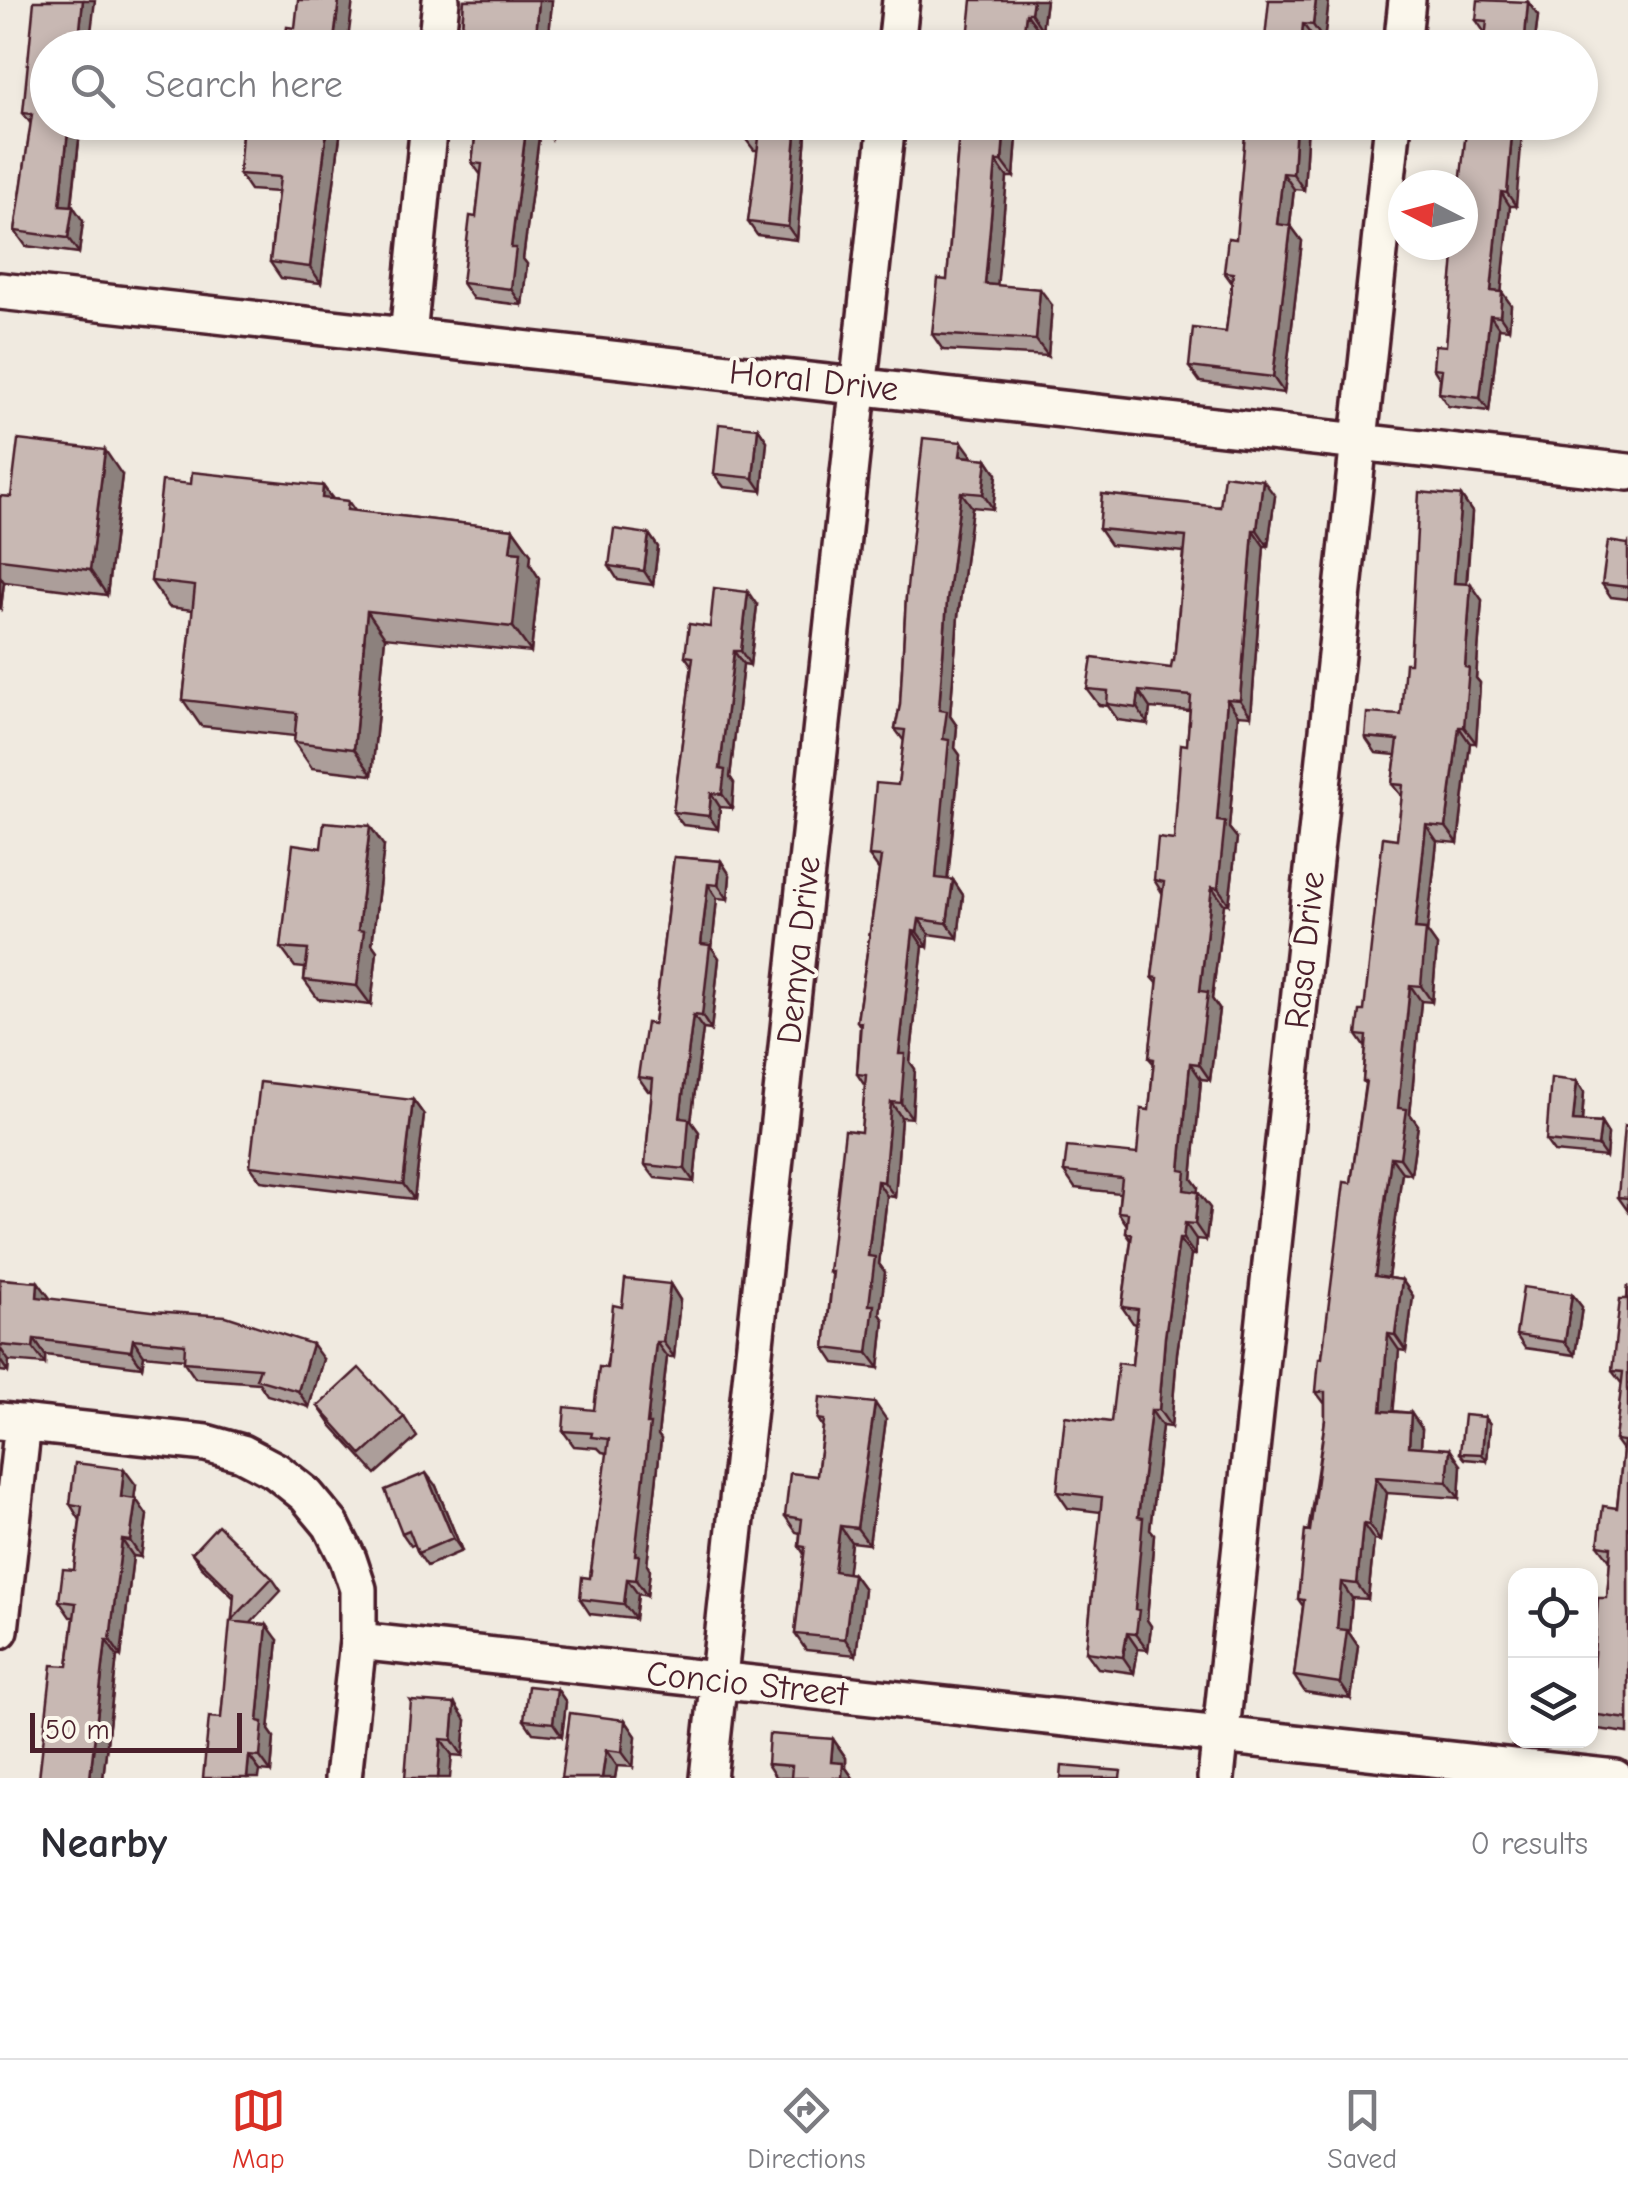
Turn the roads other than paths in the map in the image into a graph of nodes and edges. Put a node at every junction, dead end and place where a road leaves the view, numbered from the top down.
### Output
1 (441, 0) edge
2 (901, 0) edge
3 (1407, 0) edge
4 (438, 30) edge
5 (898, 30) edge
6 (1404, 30) edge
7 (427, 140) edge
8 (886, 140) edge
9 (1391, 140) edge
10 (0, 292) edge
11 (408, 336) junction
12 (859, 385) junction
13 (1358, 441) junction
14 (1628, 472) edge
15 (11, 1422) edge
16 (0, 1630) edge
17 (358, 1641) junction
18 (719, 1680) junction
19 (1221, 1735) junction
20 (343, 1778) edge
21 (708, 1778) edge
22 (1216, 1778) edge
23 (1615, 1778) edge

1 - 4 street
2 - 5 street
3 - 6 street
7 - 11 street
8 - 12 street, Demya Drive
9 - 13 street, Rasa Drive
10 - 11 street, Horal Drive
11 - 12 street, Horal Drive
12 - 13 street, Horal Drive
12 - 18 street, Demya Drive
13 - 14 street, Horal Drive
13 - 19 street, Rasa Drive
15 - 16 street
15 - 17 street
17 - 18 street, Concio Street
17 - 20 street
18 - 19 street, Concio Street
18 - 21 street, Demya Drive
19 - 22 street, Rasa Drive
19 - 23 street, Concio Street

